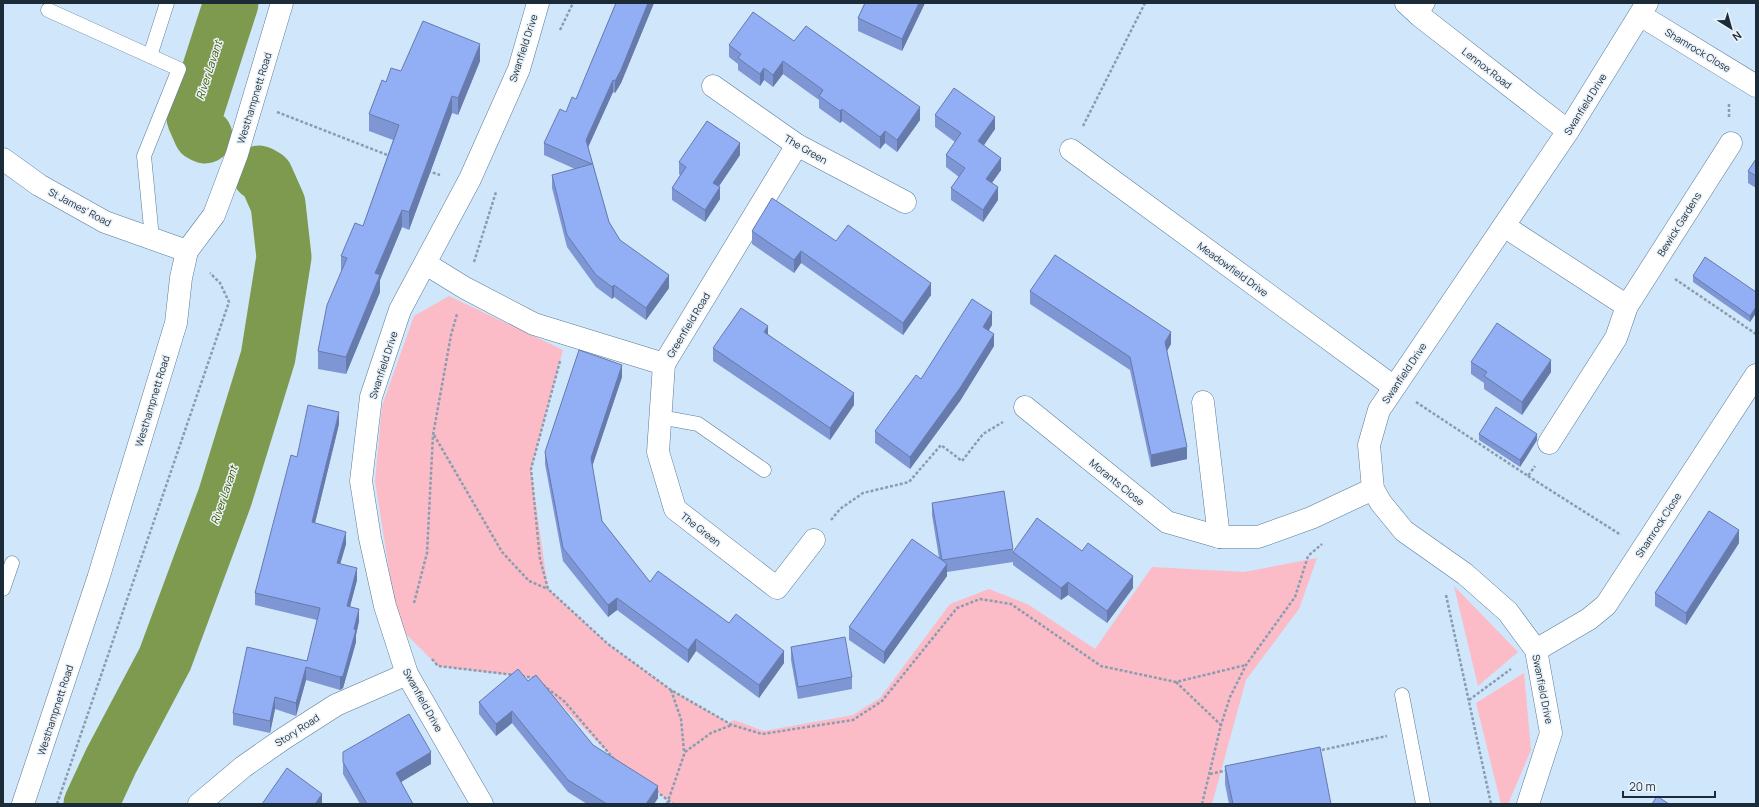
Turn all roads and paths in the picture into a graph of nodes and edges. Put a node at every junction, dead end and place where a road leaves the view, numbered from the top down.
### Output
1 (167, 3) edge
2 (282, 3) edge
3 (538, 3) edge
4 (573, 3) edge
5 (1145, 3) edge
6 (1418, 7) edge
7 (1643, 9) edge
8 (48, 10) dead end
9 (560, 32) dead end
10 (150, 56) junction
11 (1749, 82) edge
12 (713, 86) dead end
13 (271, 109) dead end
14 (1568, 131) junction
15 (1731, 143) joint
16 (797, 145) junction
17 (1072, 150) joint
18 (394, 158) edge
19 (3, 159) edge
20 (423, 169) edge
21 (467, 186) junction
22 (496, 190) dead end
23 (905, 202) dead end
24 (1504, 226) junction
25 (152, 238) junction
26 (186, 250) junction
27 (426, 264) junction
28 (1654, 264) junction
29 (465, 288) junction
30 (1627, 306) junction
31 (1756, 334) edge
32 (567, 335) junction
33 (664, 364) junction
34 (1756, 375) edge
35 (1394, 388) junction
36 (1203, 402) dead end
37 (1025, 407) joint
38 (660, 417) junction
39 (433, 435) junction
40 (1549, 443) joint
41 (764, 470) dead end
42 (1528, 476) junction
43 (1373, 489) junction
44 (1219, 537) junction
45 (814, 540) joint
46 (1324, 542) dead end
47 (1643, 549) junction
48 (1438, 555) junction
49 (12, 563) dead end
50 (3, 589) edge
51 (548, 589) junction
52 (412, 607) dead end
53 (1536, 650) junction
54 (428, 654) dead end
55 (1246, 665) junction
56 (406, 674) junction
57 (1176, 682) junction
58 (671, 690) junction
59 (1402, 695) dead end
60 (1469, 700) junction
61 (732, 725) junction
62 (1221, 725) junction
63 (1409, 732) junction
64 (1317, 751) edge
65 (684, 752) junction
66 (618, 763) edge
67 (1232, 769) edge
68 (1209, 774) junction
69 (655, 791) edge
70 (668, 800) junction
71 (23, 804) edge
72 (57, 804) edge
73 (200, 804) edge
74 (482, 804) edge
75 (667, 804) edge
76 (673, 804) edge
77 (1202, 804) edge
78 (1423, 804) edge
79 (1491, 804) edge
80 (1528, 804) edge

1 - 10 lane
2 - 26 street, Westhampnett Road
3 - 21 street, Swanfield Drive
4 - 9 path
5 - 17 path
6 - 14 street, Lennox Road
7 - 11 street, Shamrock Close
7 - 14 street, Swanfield Drive
8 - 10 lane
10 - 25 lane
11 - 15 path
12 - 16 street, The Green
13 - 18 path
14 - 24 street, Swanfield Drive
15 - 28 street, Bewick Gardens
16 - 23 street, The Green
16 - 33 street, Greenfield Road
17 - 35 street, Meadowfield Drive
19 - 25 street, St James' Road
20 - 21 path
21 - 27 street, Swanfield Drive
22 - 29 path
24 - 30 street
24 - 35 street, Swanfield Drive
25 - 26 street, St James' Road
26 - 71 street, Westhampnett Road
26 - 72 path
27 - 29 street, Greenfield Road
27 - 56 street, Swanfield Drive
28 - 30 street, Bewick Gardens
28 - 31 path
29 - 32 street, Greenfield Road
29 - 39 path
30 - 40 street, Bewick Gardens
32 - 33 street, Greenfield Road
32 - 51 path
33 - 38 street, The Green
34 - 47 street, Shamrock Close
35 - 42 path
35 - 43 street, Swanfield Drive
36 - 44 street
37 - 44 street, Morants Close
37 - 45 path
38 - 41 lane
38 - 45 street, The Green
39 - 51 path
39 - 52 path
40 - 42 path
42 - 47 path
43 - 44 street, Morants Close
43 - 48 street, Swanfield Drive
46 - 55 path
47 - 53 street, Shamrock Close
48 - 53 street, Swanfield Drive
48 - 60 path
49 - 50 lane
51 - 58 path
53 - 60 path
53 - 80 street, Swanfield Drive
54 - 66 path
55 - 57 path
55 - 62 path
56 - 73 street, Story Road
56 - 74 street, Swanfield Drive
57 - 61 path
57 - 62 path
58 - 61 path
58 - 65 path
59 - 63 lane
60 - 79 path
61 - 65 path
62 - 68 path
63 - 64 path
63 - 78 lane
65 - 70 path
67 - 68 path
68 - 77 path
69 - 70 path
70 - 75 path
70 - 76 path

